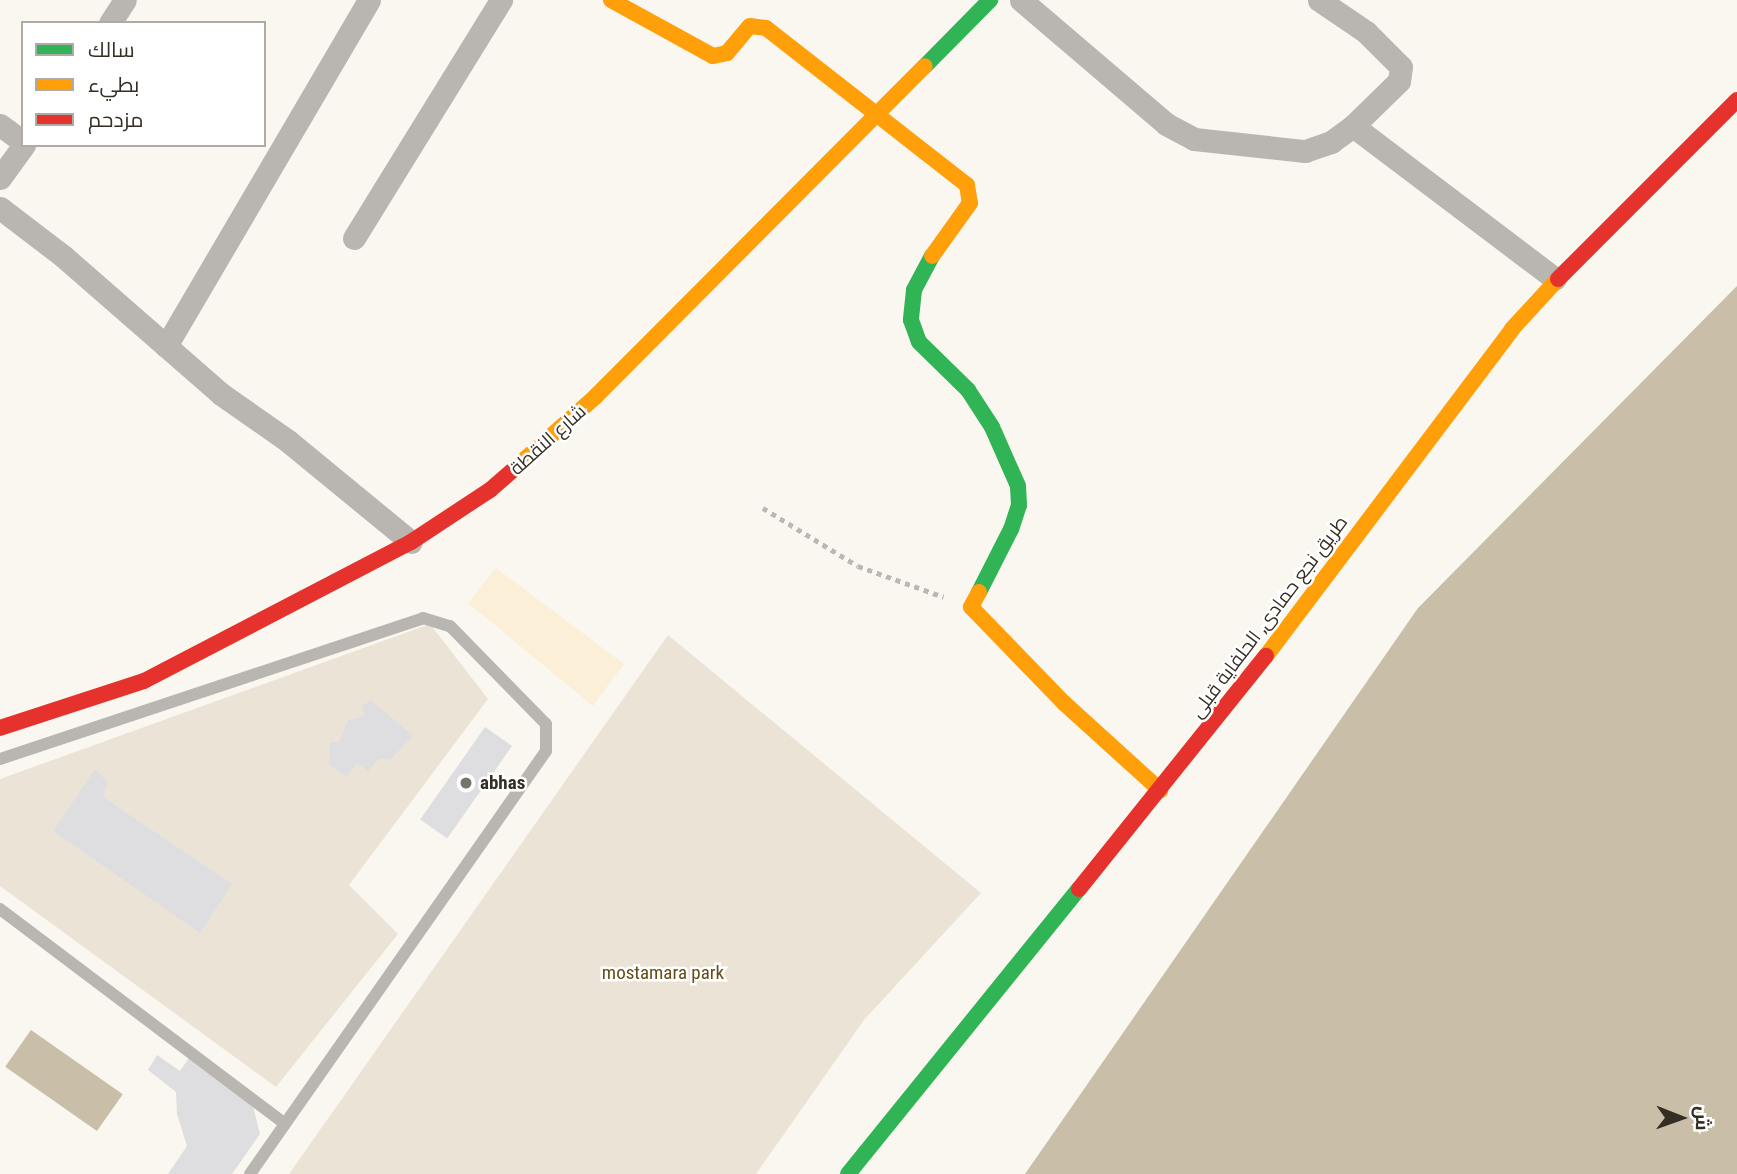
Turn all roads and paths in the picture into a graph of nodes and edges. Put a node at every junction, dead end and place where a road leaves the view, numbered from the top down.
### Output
1 (125, 0) edge
2 (369, 0) edge
3 (501, 0) edge
4 (611, 0) edge
5 (990, 0) edge
6 (1021, 0) edge
7 (1319, 0) edge
8 (111, 21) edge
9 (1737, 100) edge
10 (876, 118) junction
11 (0, 125) edge
12 (1353, 126) junction
13 (21, 142) edge
14 (21, 147) edge
15 (0, 178) edge
16 (0, 208) edge
17 (355, 238) dead end
18 (1555, 279) junction
19 (166, 346) junction
20 (763, 508) dead end
21 (411, 542) junction
22 (971, 607) junction
23 (0, 728) edge
24 (0, 759) edge
25 (1160, 790) junction
26 (0, 909) edge
27 (285, 1123) junction
28 (250, 1174) edge
29 (848, 1174) edge

1 - 8 street
2 - 19 street
3 - 17 street
4 - 10 street
5 - 10 street, شارع النقطة
6 - 12 street
7 - 12 street
9 - 18 street, طريق نجع حمادى, الحلفاية قبلى
10 - 21 street, شارع النقطة
10 - 22 street
11 - 13 street
12 - 18 street
14 - 15 street
16 - 19 street
18 - 25 street, طريق نجع حمادى, الحلفاية قبلى
19 - 21 street
20 - 22 path
21 - 23 street, شارع النقطة
22 - 25 street
24 - 27 lane
25 - 29 street, طريق نجع حمادى, الحلفاية قبلى
26 - 27 lane
27 - 28 lane

